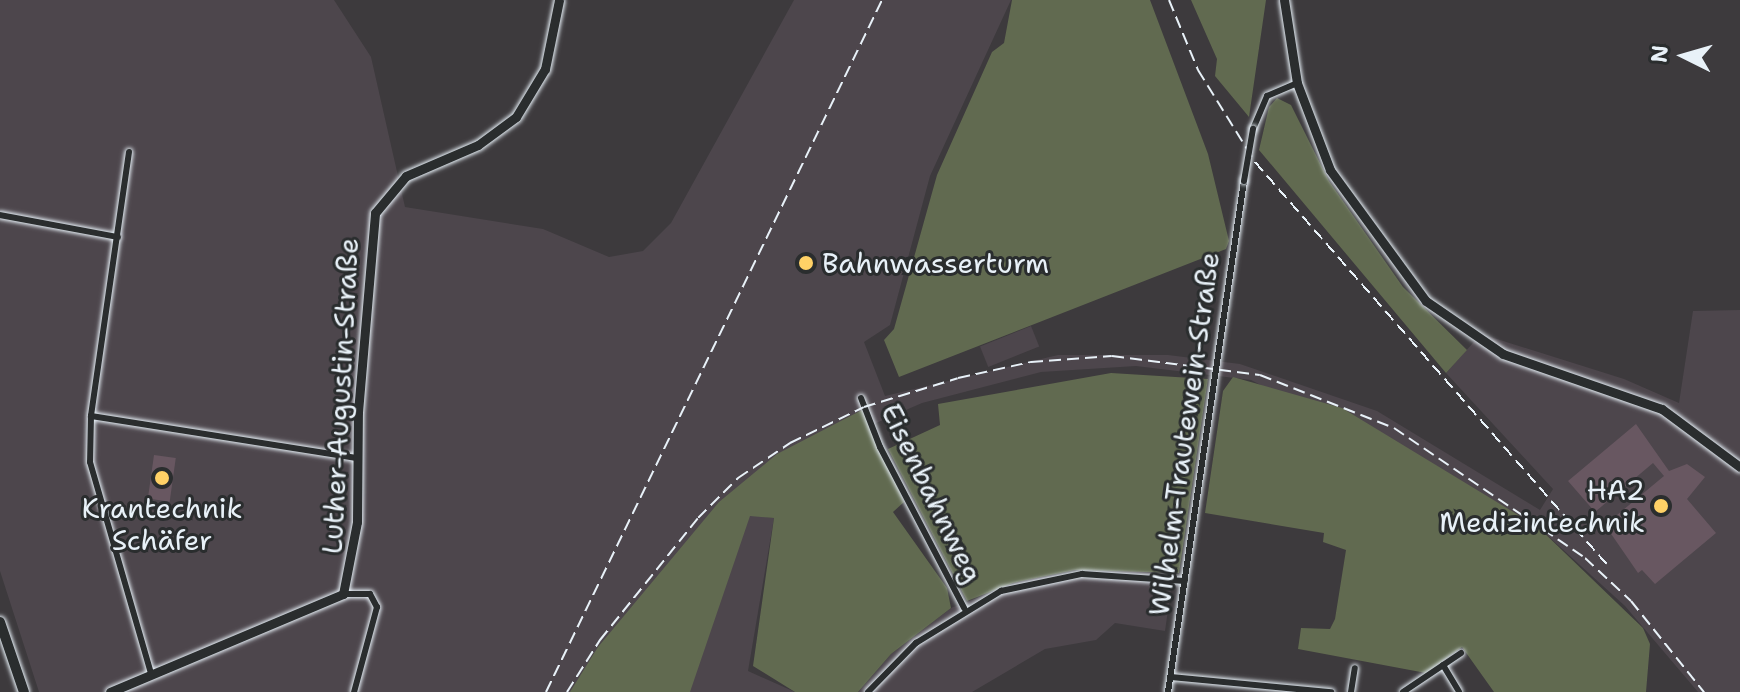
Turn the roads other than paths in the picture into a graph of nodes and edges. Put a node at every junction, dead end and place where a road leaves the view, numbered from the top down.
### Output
1 (559, 0) edge
2 (1284, 0) edge
3 (1297, 83) junction
4 (129, 152) dead end
5 (0, 215) edge
6 (118, 237) junction
7 (861, 398) dead end
8 (91, 416) junction
9 (357, 458) junction
10 (1740, 467) edge
11 (1185, 581) junction
12 (343, 594) junction
13 (964, 608) junction
14 (0, 622) edge
15 (1461, 653) dead end
16 (1443, 665) junction
17 (1355, 668) dead end
18 (151, 674) junction
19 (1171, 677) junction
20 (21, 689) edge
21 (1240, 690) edge
22 (1318, 691) edge
23 (110, 692) edge
24 (354, 692) edge
25 (868, 692) edge
26 (1168, 692) edge
27 (1331, 692) edge
28 (1351, 692) edge
29 (1403, 692) edge
30 (1459, 692) edge

1 - 9 street, Luther-Augustin-Straße
2 - 3 street
3 - 10 street
3 - 11 street, Wilhelm-Trautewein-Straße, bridge
4 - 6 street
5 - 6 street
6 - 8 street
7 - 13 street, Eisenbahnweg
8 - 9 street
8 - 18 street
9 - 12 street, Luther-Augustin-Straße
11 - 13 street
11 - 19 street, Wilhelm-Trautewein-Straße
12 - 18 street
12 - 24 street
13 - 25 street
14 - 20 main road
15 - 16 street
16 - 29 street
16 - 30 street
17 - 28 street
18 - 23 street
19 - 21 street
19 - 26 street, Wilhelm-Trautewein-Straße
21 - 22 street
22 - 27 street

